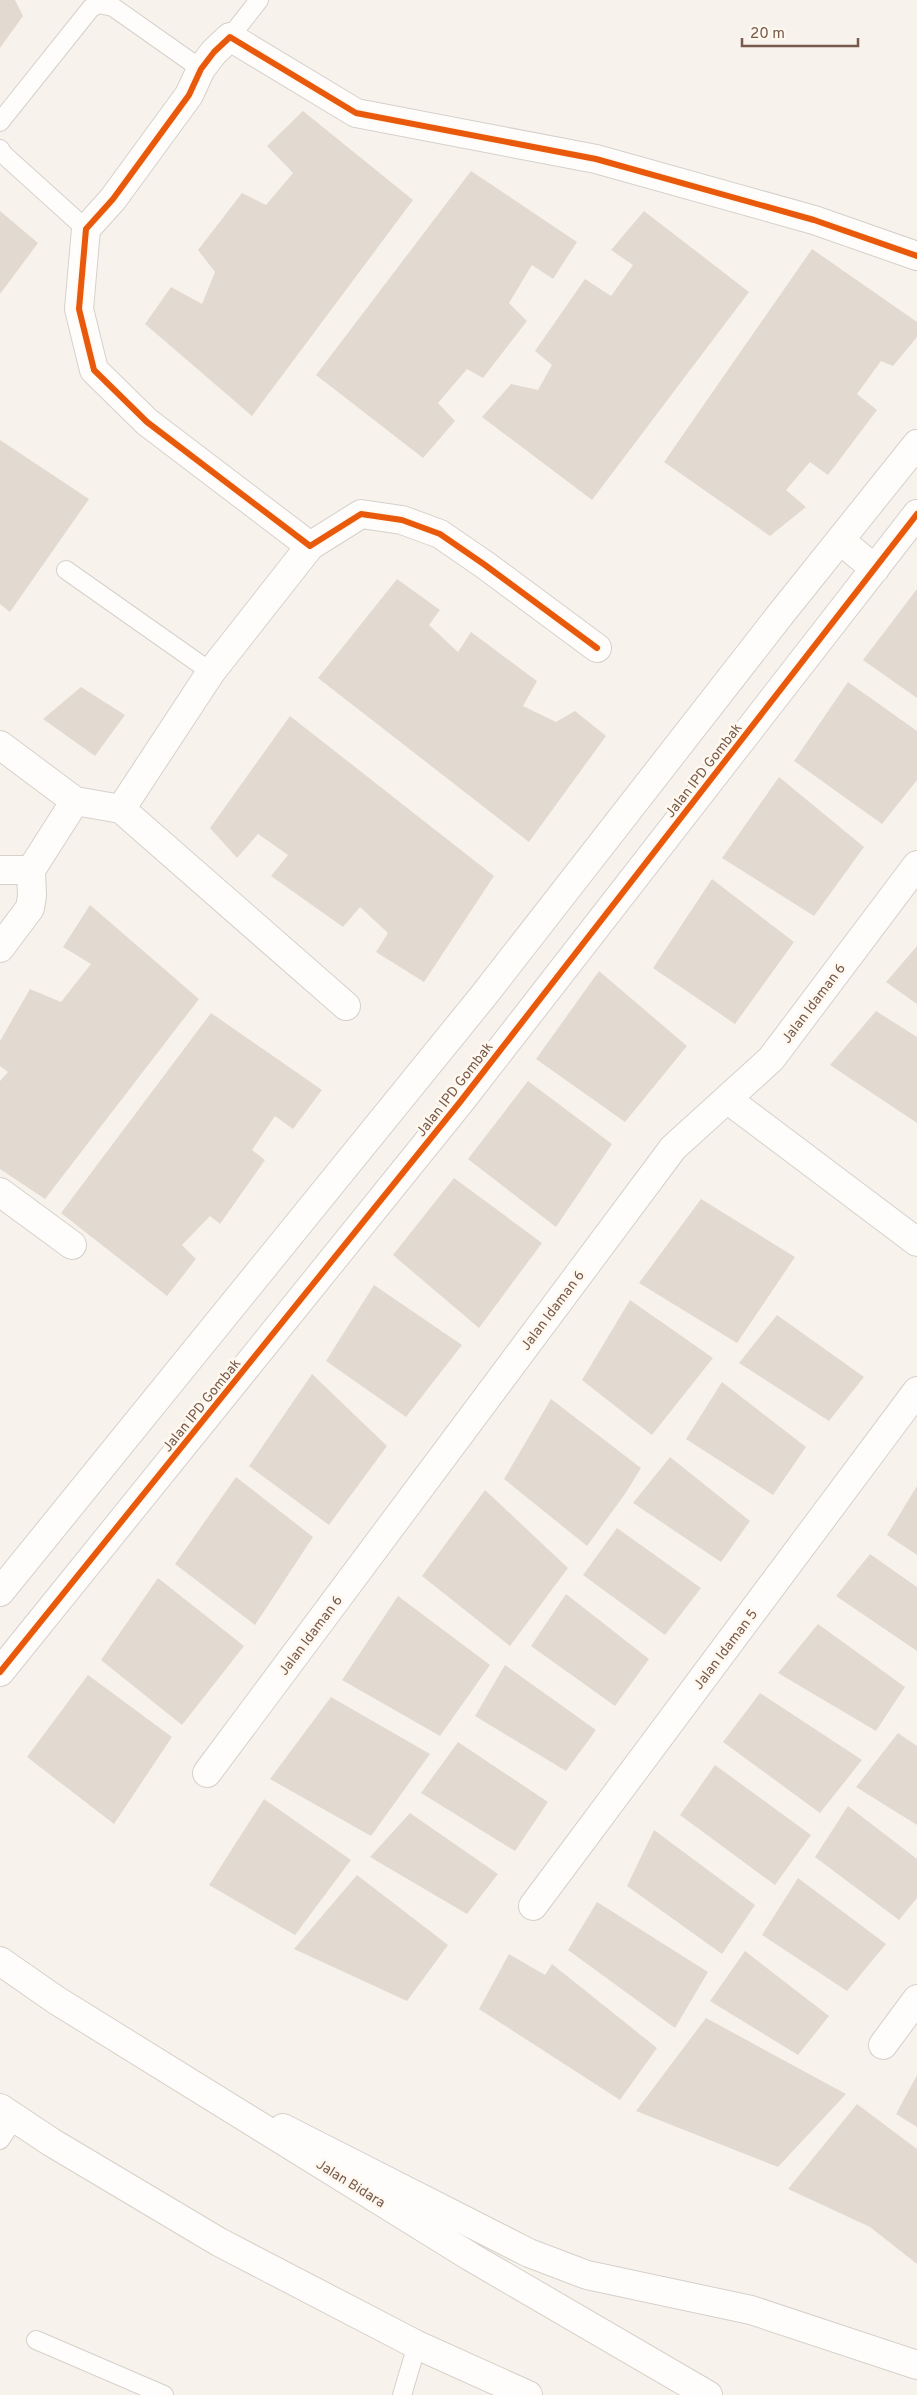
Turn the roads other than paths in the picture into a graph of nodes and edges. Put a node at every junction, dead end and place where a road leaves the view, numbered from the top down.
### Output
1 (258, 0) edge
2 (230, 37) junction
3 (201, 68) junction
4 (0, 122) edge
5 (0, 149) edge
6 (86, 229) junction
7 (917, 256) edge
8 (917, 444) edge
9 (917, 514) edge
10 (840, 540) junction
11 (310, 546) junction
12 (875, 569) junction
13 (66, 570) dead end
14 (597, 648) dead end
15 (211, 672) junction
16 (0, 745) edge
17 (75, 801) junction
18 (121, 808) junction
19 (917, 865) edge
20 (0, 870) edge
21 (31, 870) junction
22 (0, 948) edge
23 (346, 1006) dead end
24 (727, 1099) junction
25 (0, 1192) edge
26 (917, 1242) edge
27 (72, 1245) dead end
28 (917, 1392) edge
29 (0, 1592) edge
30 (0, 1672) edge
31 (207, 1773) dead end
32 (533, 1906) dead end
33 (0, 1961) edge
34 (917, 1999) edge
35 (883, 2045) dead end
36 (177, 2074) junction
37 (5, 2122) edge
38 (36, 2340) dead end
39 (417, 2345) junction
40 (917, 2365) edge
41 (164, 2395) edge
42 (402, 2395) edge
43 (528, 2395) edge
44 (708, 2395) edge

1 - 2 lane
2 - 3 street
2 - 7 street
3 - 4 lane
3 - 6 street
5 - 6 lane
6 - 11 street
8 - 10 street
9 - 12 street, Jalan IPD Gombak
10 - 12 street
10 - 29 street
11 - 14 street
11 - 15 street
12 - 30 street, Jalan IPD Gombak
13 - 15 lane
15 - 18 street
16 - 17 street
17 - 18 street
17 - 21 street
18 - 23 street
19 - 24 street, Jalan Idaman 6
20 - 21 street
21 - 22 street
24 - 26 street
24 - 31 street, Jalan Idaman 6
25 - 27 street
28 - 32 street, Jalan Idaman 5
33 - 36 street, Jalan Bidara
34 - 35 street
36 - 40 street
36 - 44 street, Jalan Bidara
37 - 39 street
38 - 41 lane
39 - 42 lane
39 - 43 street

